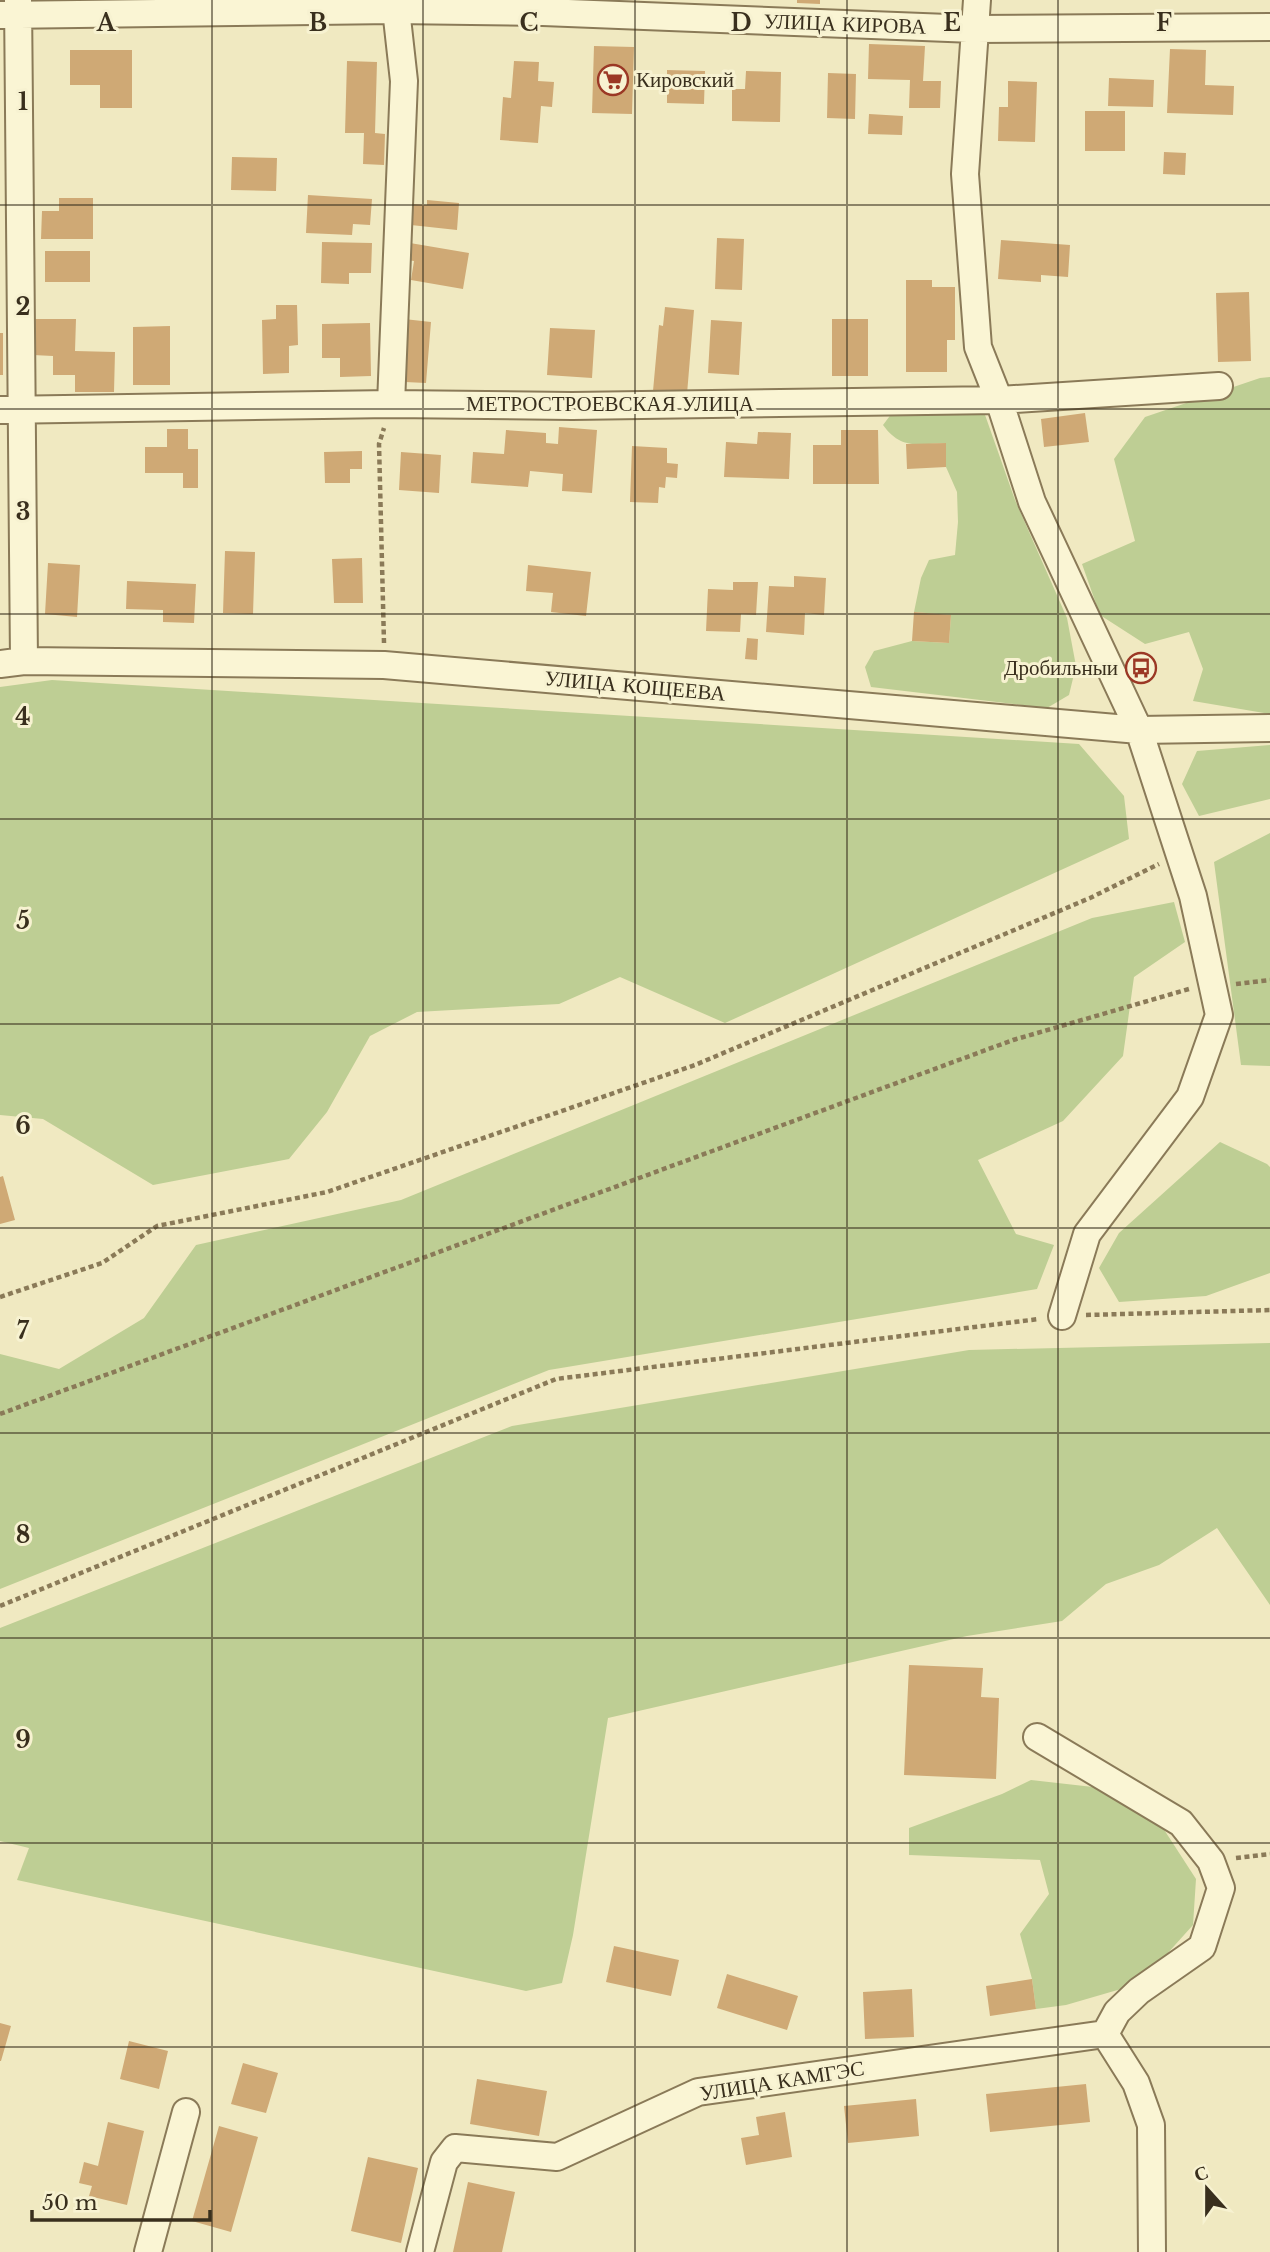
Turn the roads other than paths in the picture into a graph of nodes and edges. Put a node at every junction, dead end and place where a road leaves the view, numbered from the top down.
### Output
1 (977, 0) edge
2 (395, 5) edge
3 (12, 10) edge
4 (1270, 27) edge
5 (974, 29) junction
6 (1219, 386) dead end
7 (999, 400) junction
8 (391, 404) junction
9 (11, 410) edge
10 (12, 663) edge
11 (1270, 728) edge
12 (1139, 730) junction
13 (1062, 1316) road end
14 (1037, 1737) dead end
15 (1105, 2035) junction
16 (186, 2112) dead end
17 (148, 2252) edge
18 (420, 2252) edge
19 (1152, 2252) edge

1 - 5 street
2 - 3 street, УЛИЦА КИРОВА
2 - 5 street, УЛИЦА КИРОВА
2 - 8 street
3 - 9 street
4 - 5 street, УЛИЦА КИРОВА
5 - 7 street
6 - 7 street, МЕТРОСТРОЕВСКАЯ УЛИЦА
7 - 8 street, МЕТРОСТРОЕВСКАЯ УЛИЦА
7 - 12 street
8 - 9 street, МЕТРОСТРОЕВСКАЯ УЛИЦА
9 - 10 street
10 - 12 street, УЛИЦА КОЩЕЕВА
11 - 12 street, УЛИЦА КОЩЕЕВА
12 - 13 street
14 - 15 street
15 - 18 street, УЛИЦА КАМГЭС
15 - 19 street
16 - 17 street

